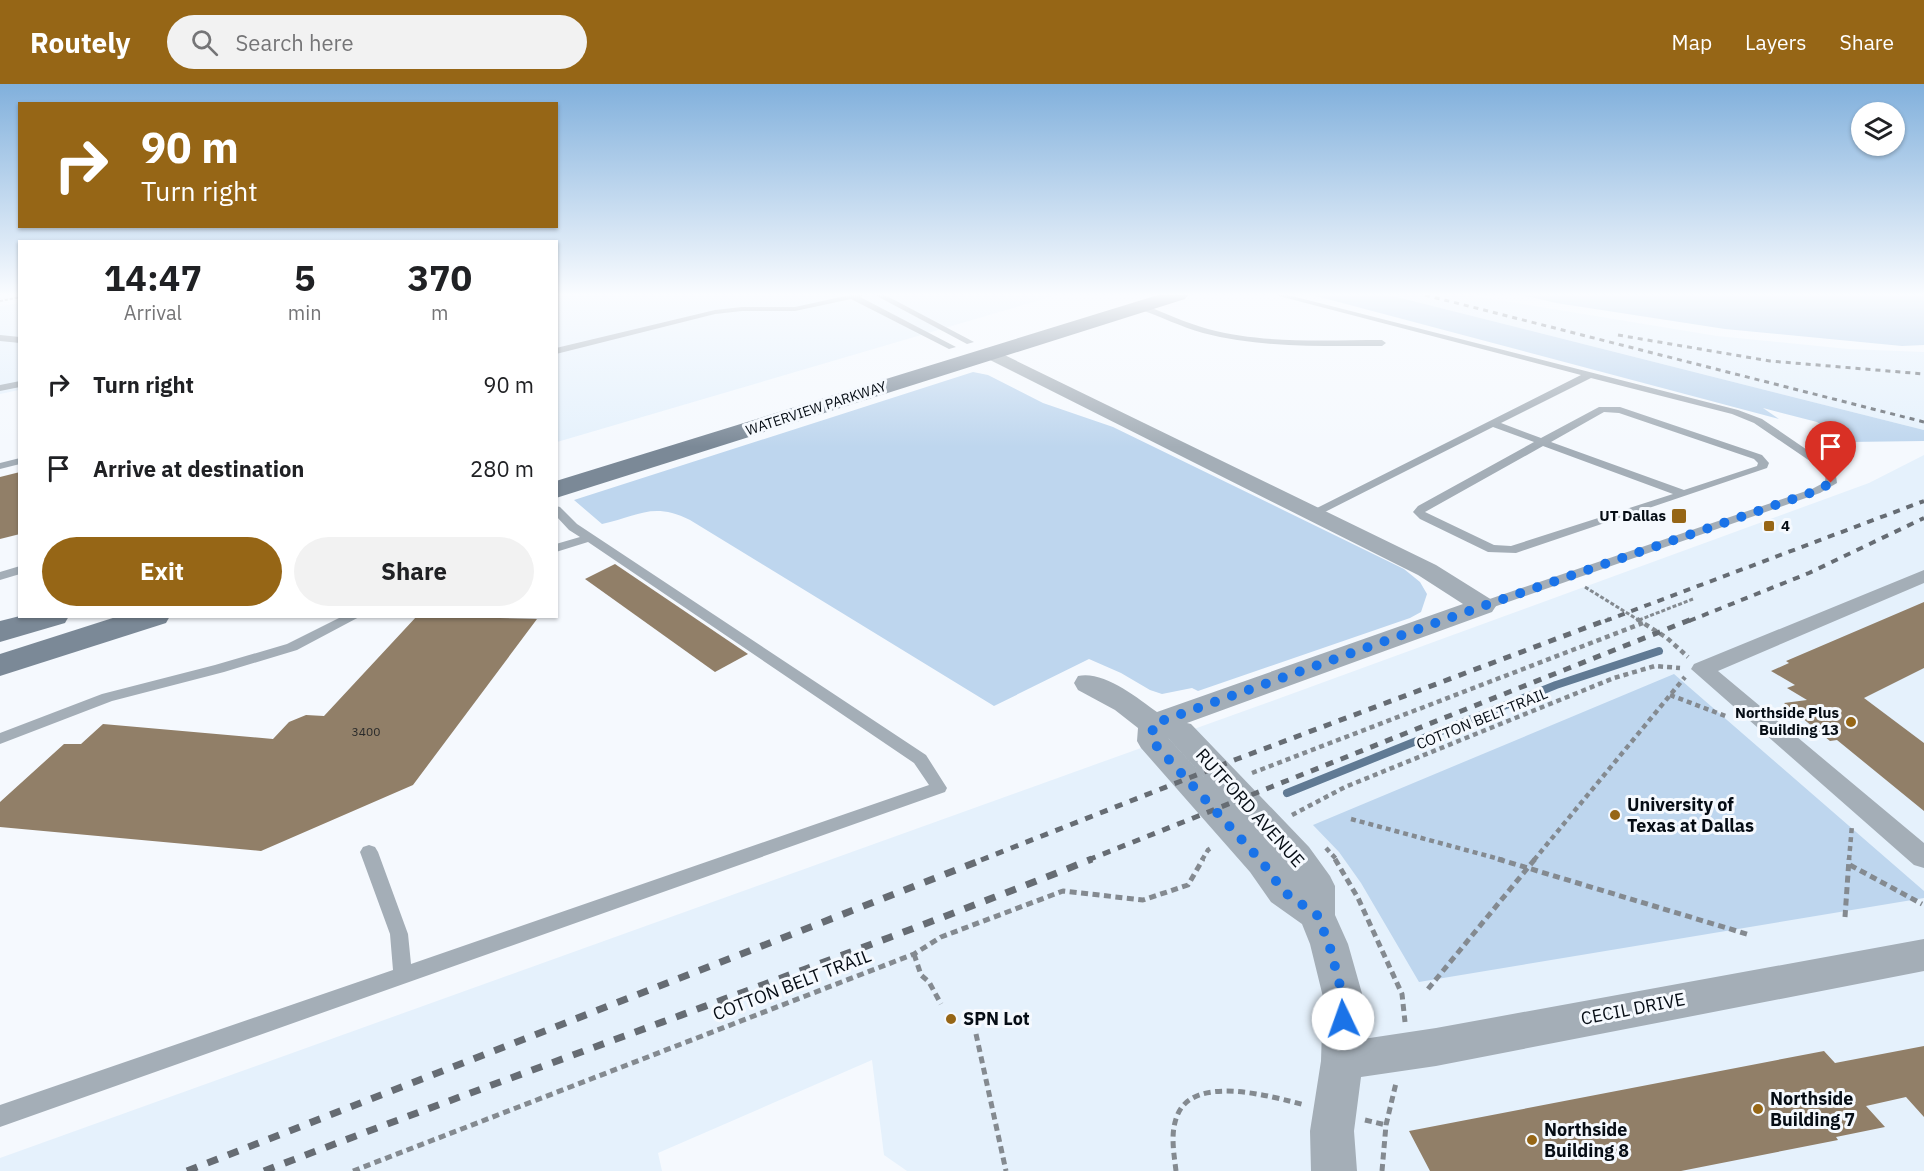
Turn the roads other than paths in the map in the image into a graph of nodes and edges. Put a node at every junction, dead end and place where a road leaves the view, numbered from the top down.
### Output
1 (577, 346) edge
2 (963, 346) edge
3 (965, 346) edge
4 (984, 346) edge
5 (989, 346) edge
6 (1476, 346) edge
7 (972, 350) junction
8 (558, 351) edge
9 (1589, 375) junction
10 (18, 384) edge
11 (0, 388) edge
12 (1496, 422) junction
13 (1544, 441) junction
14 (602, 452) dead end
15 (18, 462) edge
16 (0, 466) edge
17 (558, 489) edge
18 (1684, 494) junction
19 (558, 511) edge
20 (1313, 514) junction
21 (590, 538) junction
22 (558, 547) edge
23 (18, 571) edge
24 (0, 576) edge
25 (1924, 576) edge
26 (1483, 606) junction
27 (46, 618) edge
28 (148, 618) edge
29 (351, 618) edge
30 (0, 632) edge
31 (0, 665) edge
32 (1088, 683) dead end
33 (1153, 724) junction
34 (0, 739) edge
35 (369, 852) dead end
36 (1924, 858) edge
37 (1924, 955) edge
38 (403, 975) junction
39 (1342, 1062) junction
40 (0, 1116) edge
41 (1334, 1171) edge

1 - 8 lane
2 - 7 lane
3 - 7 lane
4 - 7 main road, WATERVIEW PARKWAY
5 - 7 main road, WATERVIEW PARKWAY
6 - 9 lane
7 - 14 main road, WATERVIEW PARKWAY
7 - 17 main road, WATERVIEW PARKWAY
7 - 20 street
9 - 12 lane
9 - 26 lane
10 - 11 lane
12 - 13 lane
12 - 20 lane
13 - 18 lane
13 - 18 lane
13 - 18 lane
15 - 16 lane
19 - 21 lane
20 - 26 street
21 - 22 lane
21 - 38 lane
23 - 24 lane
25 - 36 street
26 - 33 street
27 - 30 main road
28 - 31 main road
29 - 34 lane
32 - 33 street
33 - 39 street, RUTFORD AVENUE
35 - 38 lane
37 - 39 street, CECIL DRIVE
38 - 40 lane
39 - 41 street, RUTFORD AVENUE

